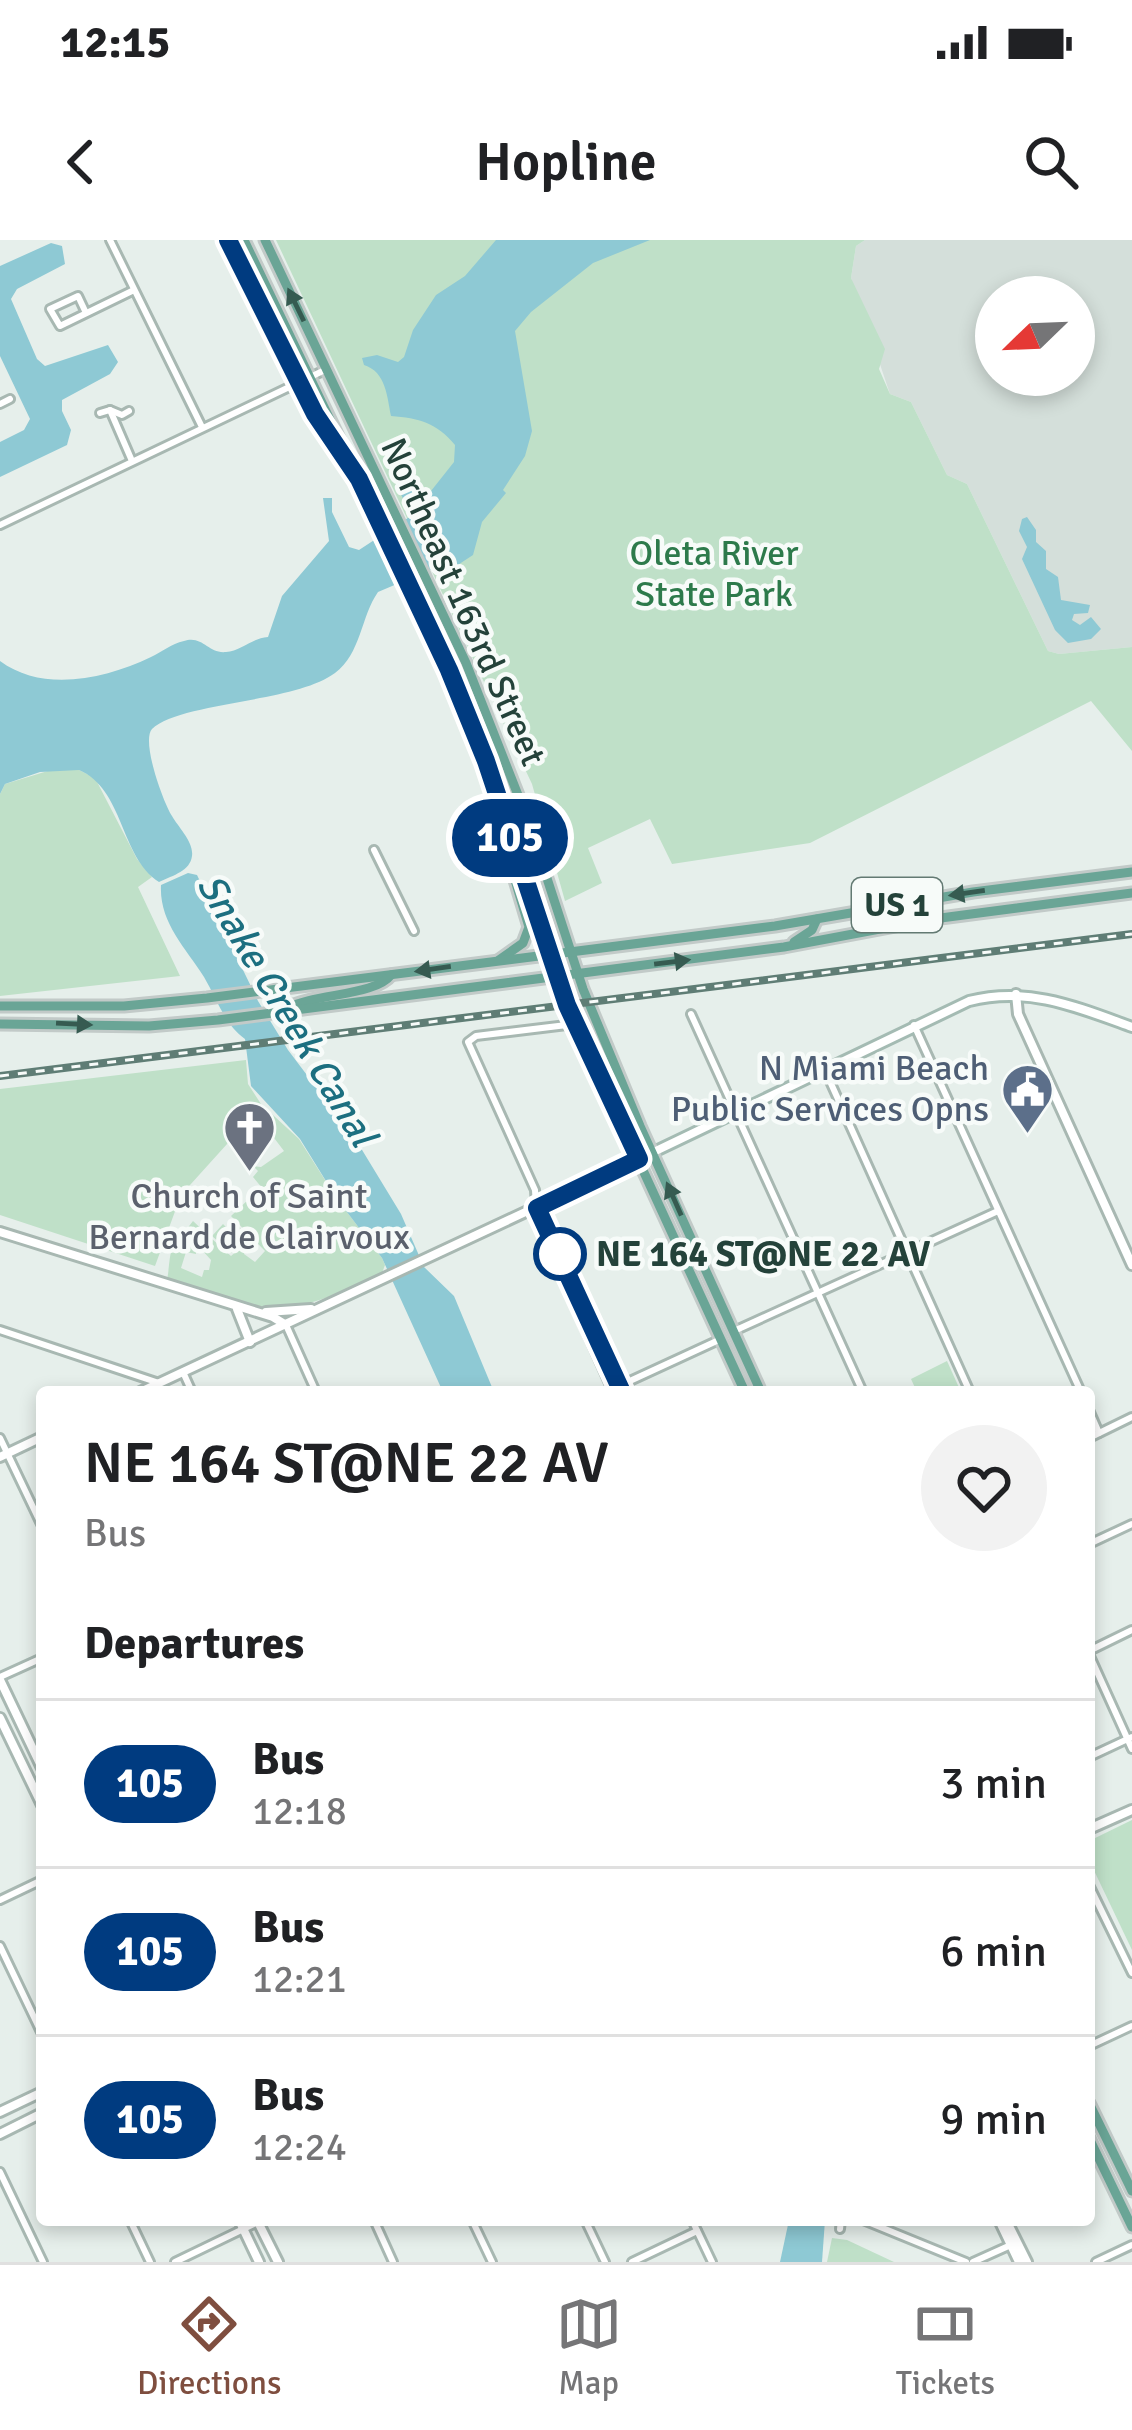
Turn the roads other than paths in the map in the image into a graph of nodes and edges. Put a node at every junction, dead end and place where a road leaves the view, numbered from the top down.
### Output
1 (110, 240) edge
2 (228, 240) edge
3 (244, 240) edge
4 (265, 240) edge
5 (134, 290) junction
6 (86, 313) junction
7 (327, 369) junction
8 (310, 377) junction
9 (298, 382) junction
10 (10, 399) dead end
11 (0, 404) edge
12 (110, 410) junction
13 (129, 411) dead end
14 (100, 413) dead end
15 (202, 427) junction
16 (131, 461) junction
17 (359, 479) junction
18 (0, 525) edge
19 (466, 663) junction
20 (449, 670) junction
21 (494, 788) junction
22 (374, 850) dead end
23 (1132, 872) edge
24 (1083, 878) junction
25 (1132, 892) edge
26 (1086, 898) junction
27 (817, 920) junction
28 (414, 931) dead end
29 (784, 947) junction
30 (569, 952) junction
31 (549, 955) junction
32 (498, 961) junction
33 (577, 974) junction
34 (391, 975) junction
35 (557, 977) junction
36 (1016, 994) junction
37 (0, 1006) edge
38 (275, 1012) junction
39 (691, 1014) dead end
40 (0, 1024) edge
41 (575, 1024) junction
42 (914, 1025) junction
43 (1132, 1027) edge
44 (824, 1068) junction
45 (734, 1111) junction
46 (652, 1152) junction
47 (639, 1159) junction
48 (537, 1208) junction
49 (998, 1211) junction
50 (0, 1232) edge
51 (908, 1252) junction
52 (1132, 1265) edge
53 (817, 1293) junction
54 (335, 1302) junction
55 (236, 1307) junction
56 (248, 1312) junction
57 (710, 1316) junction
58 (286, 1325) junction
59 (0, 1330) edge
60 (734, 1331) junction
61 (721, 1339) junction
62 (250, 1342) junction
63 (746, 1358) junction
64 (182, 1372) junction
65 (159, 1383) junction
66 (153, 1386) edge
67 (189, 1386) edge
68 (313, 1386) edge
69 (613, 1386) edge
70 (623, 1386) edge
71 (742, 1386) edge
72 (758, 1386) edge
73 (859, 1386) edge
74 (967, 1386) edge
75 (1078, 1386) edge
76 (1132, 1417) edge
77 (1095, 1424) edge
78 (1099, 1433) junction
79 (1095, 1435) edge
80 (0, 1438) edge
81 (36, 1440) edge
82 (4, 1455) edge
83 (36, 1515) edge
84 (1132, 1524) edge
85 (1095, 1541) edge
86 (1132, 1630) edge
87 (1095, 1649) edge
88 (36, 1661) edge
89 (1095, 1665) edge
90 (0, 1679) edge
91 (0, 1718) edge
92 (1130, 1738) edge
93 (1132, 1749) edge
94 (1095, 1754) edge
95 (36, 1755) edge
96 (36, 1793) edge
97 (1132, 1810) edge
98 (1095, 1826) edge
99 (36, 1883) edge
100 (1095, 1897) edge
101 (0, 1900) edge
102 (0, 1946) edge
103 (1132, 1973) edge
104 (36, 2021) edge
105 (1132, 2026) edge
106 (1095, 2043) edge
107 (36, 2095) edge
108 (0, 2112) edge
109 (1095, 2115) edge
110 (36, 2116) edge
111 (0, 2134) edge
112 (1095, 2150) edge
113 (0, 2172) edge
114 (1132, 2192) edge
115 (1130, 2222) edge
116 (133, 2226) edge
117 (238, 2226) edge
118 (242, 2226) edge
119 (261, 2226) edge
120 (377, 2226) edge
121 (475, 2226) edge
122 (588, 2226) edge
123 (695, 2226) edge
124 (878, 2226) edge
125 (1005, 2226) edge
126 (697, 2230) junction
127 (1014, 2244) junction
128 (1132, 2245) edge
129 (43, 2262) edge
130 (150, 2262) edge
131 (175, 2262) edge
132 (259, 2262) edge
133 (278, 2262) edge
134 (393, 2262) edge
135 (492, 2262) edge
136 (605, 2262) edge
137 (632, 2262) edge
138 (712, 2262) edge
139 (970, 2262) edge
140 (1023, 2262) edge
141 (1096, 2262) edge

1 - 5 street
2 - 9 street, Northeast 163rd Street
3 - 8 main road, Northeast 163rd Street
7 -> 4 main road, Northeast 163rd Street
5 - 6 street
5 - 15 street
6 - 6 street
7 - 8 street
7 - 19 main road, Northeast 163rd Street
8 - 9 street
8 - 17 main road, Northeast 163rd Street
9 - 15 street
9 - 17 street, Northeast 163rd Street
10 - 11 street
12 - 13 street
12 - 14 street
12 - 16 street
15 - 16 street
16 - 18 street
17 - 20 main road, Northeast 163rd Street
19 - 20 main road
19 - 30 main road, Northeast 163rd Street
20 - 21 main road, Northeast 163rd Street
21 - 31 main road, Northeast 163rd Street
21 - 32 main road
22 - 28 street
23 - 24 main road, US 1
24 - 26 street
24 -> 27 main road, US 1
25 - 26 main road, US 1
26 - 29 main road, US 1
27 - 29 main road
27 - 30 main road, US 1
33 -> 29 main road, US 1
30 - 31 main road, US 1
30 - 33 main road, Northeast 163rd Street
31 - 32 main road, US 1
31 - 35 main road, Northeast 163rd Street
32 -> 34 main road, US 1
33 - 35 main road, US 1
33 - 46 main road, Northeast 163rd Street
34 - 37 main road, US 1
34 - 38 main road
35 - 38 main road, US 1
35 - 41 main road, Northeast 163rd Street
36 - 42 street
36 - 43 street
36 - 52 street
40 -> 38 main road, US 1
39 - 45 street
41 - 47 main road, Northeast 163rd Street
41 - 48 street
42 - 44 street
42 - 49 street
44 - 45 street
44 - 51 street
45 - 46 street
45 - 53 street
46 - 47 street
60 -> 46 main road, Northeast 163rd Street
47 - 48 street
47 - 57 main road, Northeast 163rd Street
48 - 54 street
48 - 69 street
49 - 51 street
49 - 75 street
50 - 55 street
51 - 53 street
51 - 74 street
53 - 60 street
53 - 73 street
54 - 56 street
54 - 58 street
55 - 56 street
55 - 62 street
56 - 58 street
57 - 60 main road
57 - 61 main road, Northeast 163rd Street
58 - 62 street
58 - 68 street
59 - 65 street
60 - 63 main road, Northeast 163rd Street
61 - 63 main road
61 - 70 street
61 - 71 main road, Northeast 163rd Street
62 - 64 street
63 - 72 main road, Northeast 163rd Street
64 - 65 street
64 - 67 street
65 - 66 street
76 - 78 street
77 - 78 street
78 - 79 street
80 - 82 street
81 - 82 street
82 - 83 street
84 - 85 street
86 - 87 street
88 - 90 street
89 - 92 street
90 - 95 street
91 - 96 street
92 - 93 street
92 - 94 street
97 - 98 street
99 - 101 street
100 - 103 street
102 - 104 street
105 - 106 street
107 - 108 street
109 - 114 main road
110 - 111 street
112 - 115 main road
113 - 129 street
116 - 130 street
117 - 131 street
118 - 132 street
119 - 133 street
120 - 134 street
121 - 135 street
122 - 136 street
123 - 126 street
124 - 139 street
125 - 127 street
126 - 137 street
126 - 138 street
127 - 139 street
127 - 140 street
128 - 141 street

